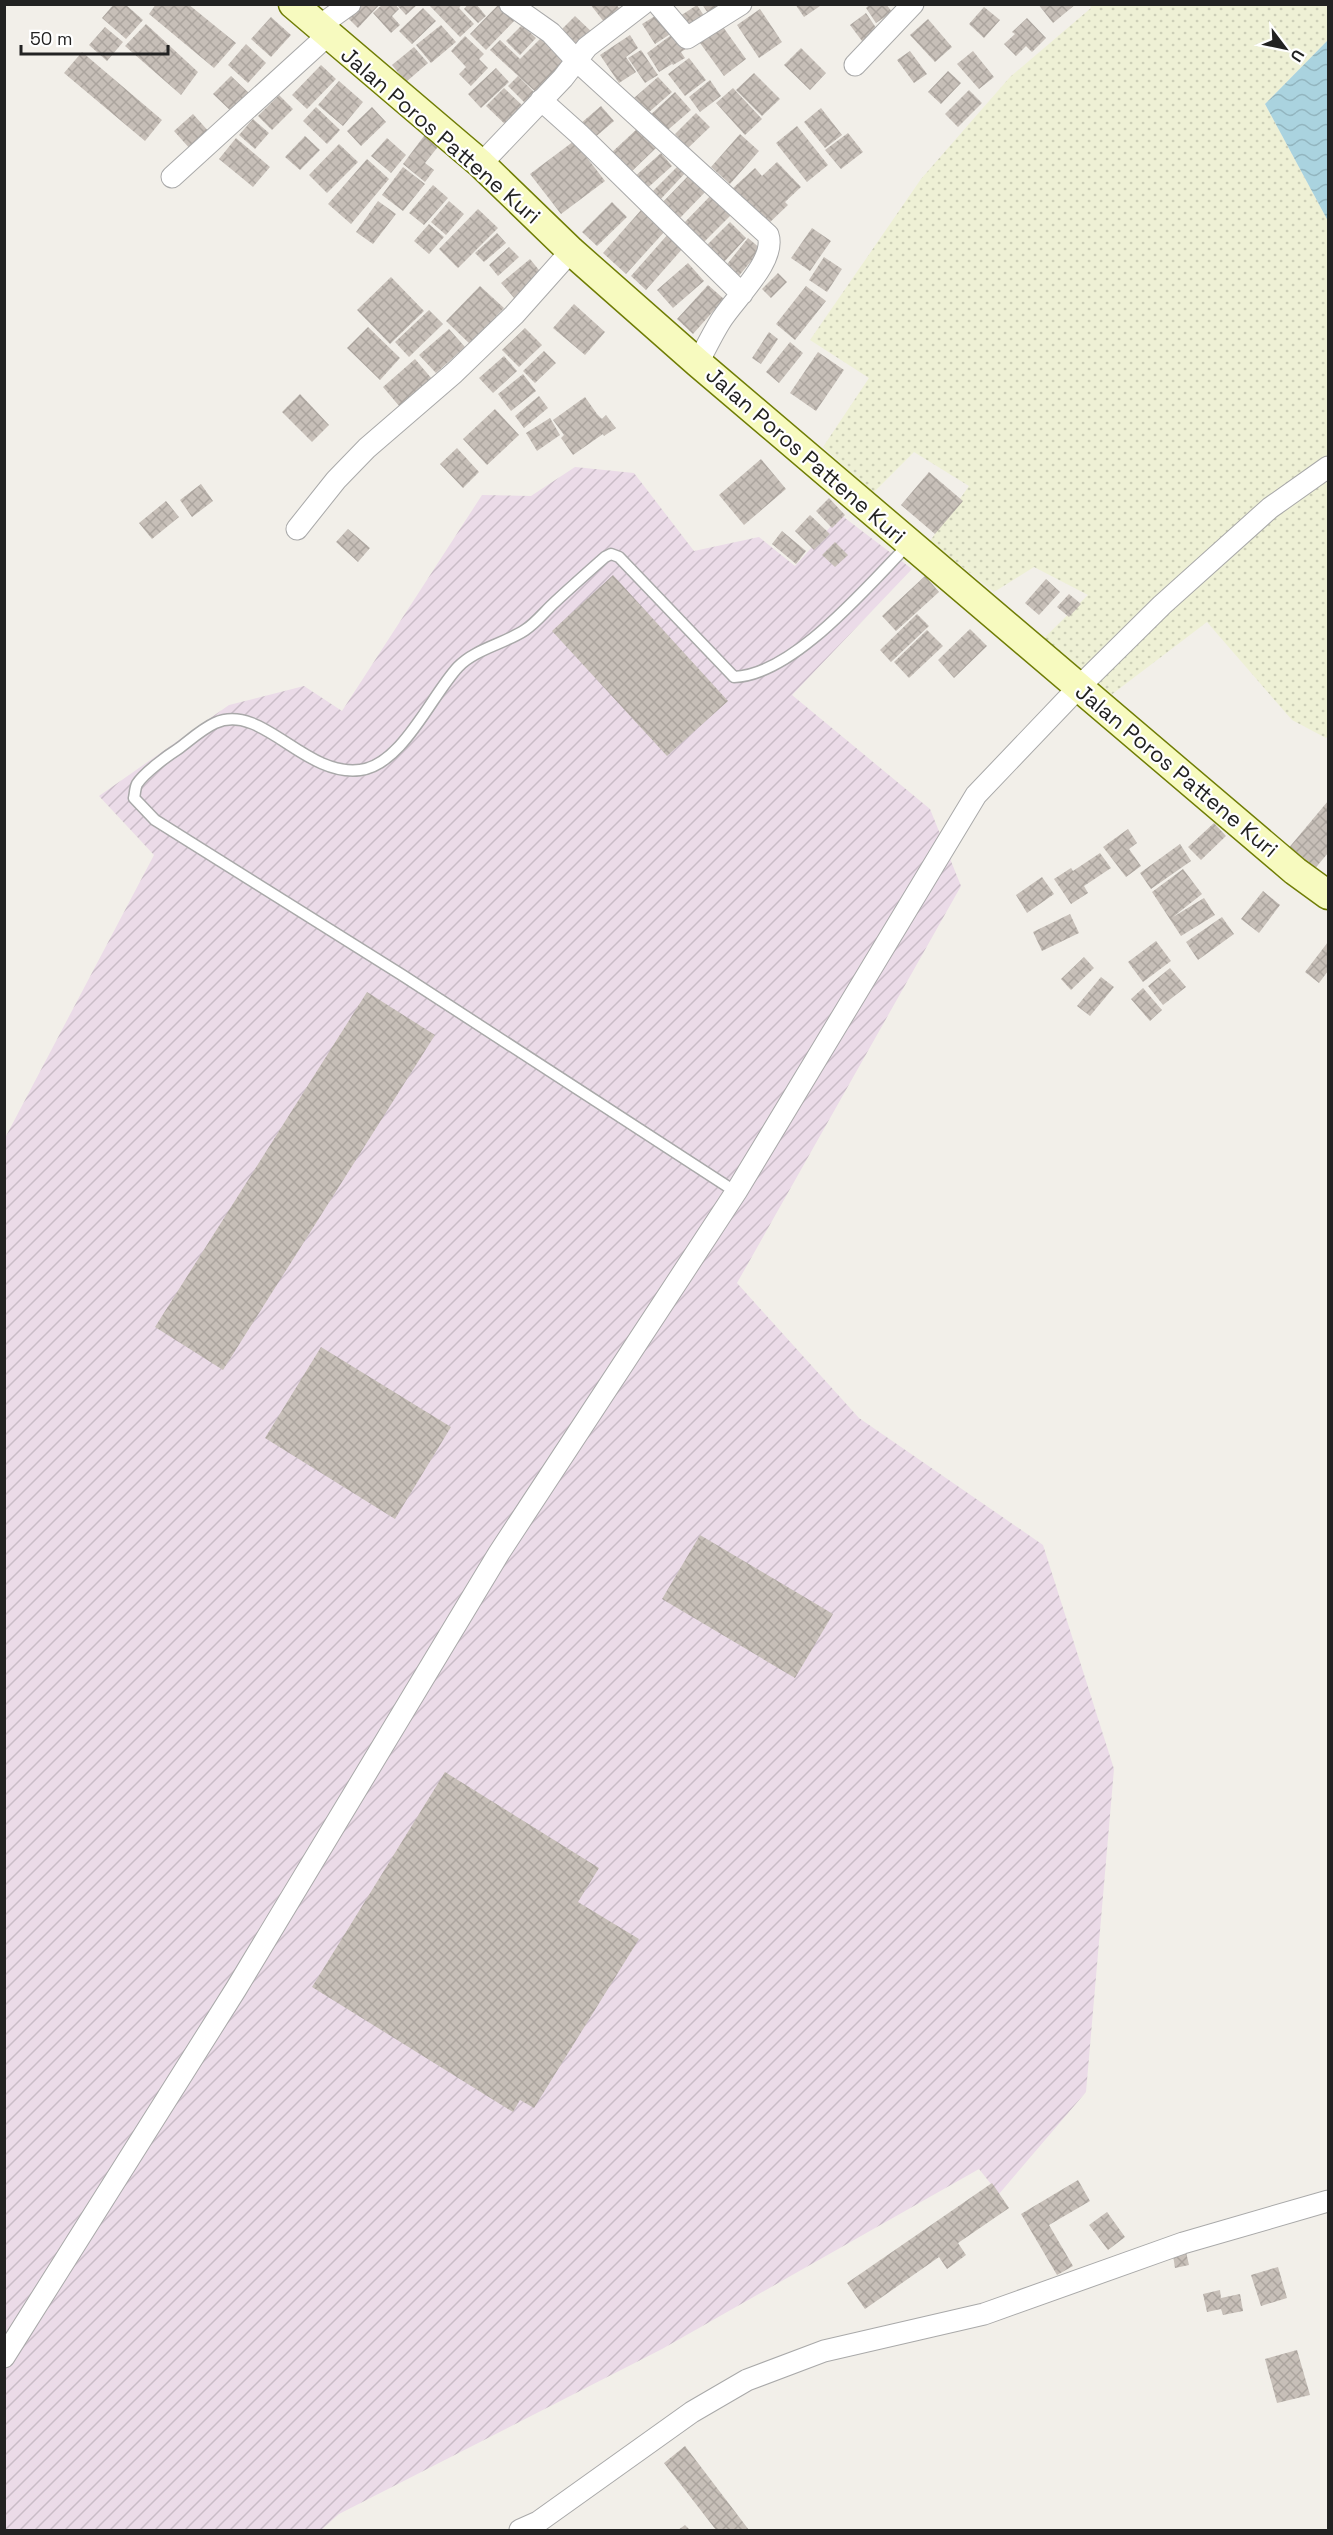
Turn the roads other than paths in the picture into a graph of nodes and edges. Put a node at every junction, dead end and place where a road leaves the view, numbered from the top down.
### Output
1 (293, 4) edge
2 (350, 4) edge
3 (510, 4) edge
4 (644, 4) edge
5 (657, 4) edge
6 (741, 4) edge
7 (913, 4) edge
8 (323, 31) junction
9 (577, 61) junction
10 (855, 64) dead end
11 (541, 100) junction
12 (481, 165) junction
13 (172, 177) dead end
14 (571, 251) junction
15 (742, 294) junction
16 (698, 363) junction
17 (1329, 467) edge
18 (297, 529) dead end
19 (909, 544) junction
20 (1079, 687) junction
21 (1329, 895) edge
22 (736, 1192) junction
23 (1329, 2201) edge
24 (4, 2357) edge
25 (520, 2530) edge

1 - 8 street, Jalan Poros Pattene Kuri
2 - 8 street
3 - 9 street
4 - 9 street
5 - 6 street
7 - 10 street
8 - 12 street, Jalan Poros Pattene Kuri
8 - 13 street
9 - 11 street
9 - 15 street
11 - 12 street
11 - 15 street
12 - 14 street, Jalan Poros Pattene Kuri
14 - 16 street, Jalan Poros Pattene Kuri
14 - 18 street
15 - 16 street
16 - 19 street, Jalan Poros Pattene Kuri
17 - 20 street
19 - 20 street, Jalan Poros Pattene Kuri
19 - 22 lane
20 - 21 street, Jalan Poros Pattene Kuri
20 - 22 street
22 - 24 street
23 - 25 street

